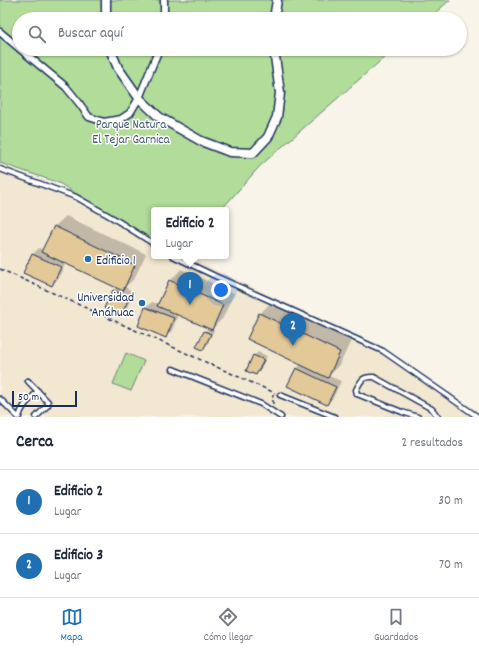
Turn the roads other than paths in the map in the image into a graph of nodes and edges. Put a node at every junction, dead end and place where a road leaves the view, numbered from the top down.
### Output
1 (106, 0) edge
2 (164, 0) edge
3 (277, 0) edge
4 (106, 12) edge
5 (164, 12) edge
6 (275, 12) edge
7 (0, 32) edge
8 (12, 42) edge
9 (28, 56) edge
10 (113, 56) edge
11 (156, 56) edge
12 (275, 56) edge
13 (139, 98) junction
14 (0, 169) edge
15 (151, 242) edge
16 (179, 259) edge
17 (173, 369) dead end
18 (28, 381) dead end
19 (38, 392) junction
20 (280, 395) road end
21 (0, 399) edge
22 (18, 417) edge
23 (36, 417) edge
24 (281, 417) edge
25 (335, 417) edge
26 (418, 417) edge
27 (438, 417) edge
28 (478, 417) edge

1 - 4 street
2 - 5 street
3 - 6 street
7 - 8 street
9 - 13 street
10 - 13 street
11 - 13 street
12 - 13 street
14 - 15 lane
16 - 28 lane
17 - 24 lane
18 - 19 lane
19 - 22 lane
19 - 23 lane
20 - 25 lane
21 - 22 lane
26 - 27 lane

